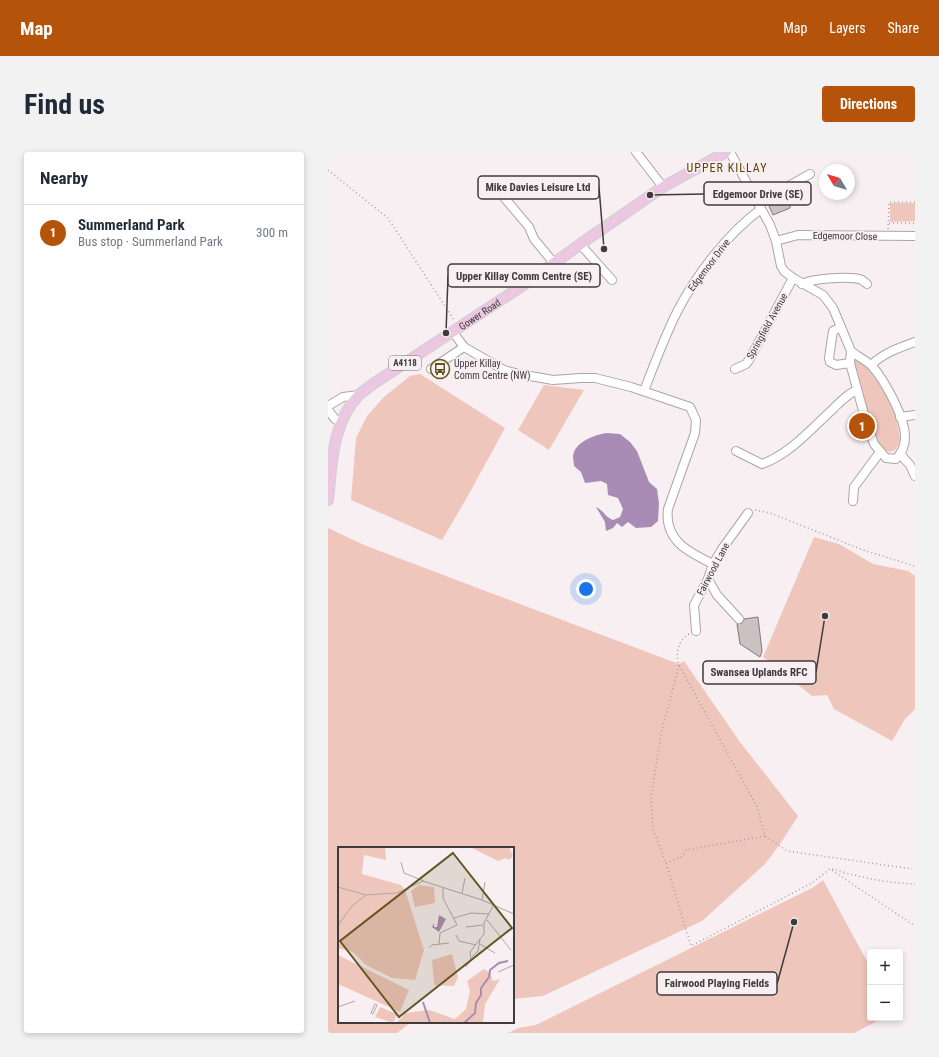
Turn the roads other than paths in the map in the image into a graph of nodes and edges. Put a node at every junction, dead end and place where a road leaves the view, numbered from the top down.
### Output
1 (636, 152) edge
2 (726, 152) edge
3 (730, 152) edge
4 (810, 174) dead end
5 (663, 188) junction
6 (497, 189) dead end
7 (760, 206) junction
8 (915, 236) edge
9 (776, 241) junction
10 (580, 244) junction
11 (554, 263) junction
12 (793, 278) junction
13 (612, 280) dead end
14 (802, 284) junction
15 (867, 284) dead end
16 (841, 327) junction
17 (456, 329) junction
18 (915, 342) edge
19 (464, 347) junction
20 (851, 351) junction
21 (850, 364) junction
22 (871, 365) junction
23 (735, 368) dead end
24 (431, 369) dead end
25 (857, 390) junction
26 (644, 391) junction
27 (359, 395) junction
28 (328, 406) edge
29 (328, 410) edge
30 (915, 415) edge
31 (900, 417) junction
32 (342, 422) junction
33 (736, 451) dead end
34 (880, 452) junction
35 (900, 454) junction
36 (915, 476) edge
37 (328, 500) edge
38 (853, 501) dead end
39 (748, 513) road end
40 (713, 564) junction
41 (708, 579) junction
42 (738, 619) dead end
43 (696, 631) road end

1 - 5 street
2 - 5 main road, Gower Road / A4118
3 - 7 street
4 - 7 street, Edgemoor Drive
5 - 10 main road, Gower Road / A4118
6 - 11 street
7 - 9 street
7 - 26 street, Edgemoor Drive
8 - 9 street, Edgemoor Close
9 - 12 street
10 - 11 main road, Gower Road / A4118
10 - 13 street
11 - 17 main road, Gower Road / A4118
12 - 14 street
12 - 23 street, Springfield Avenue
14 - 15 street
14 - 16 street
16 - 20 street
16 - 21 street
17 - 19 street
17 - 27 main road, A4118
18 - 22 street
19 - 24 street
19 - 26 street
20 - 21 street
20 - 22 street
21 - 25 street
22 - 31 street
25 - 33 street
25 - 34 street
26 - 40 street
27 - 28 street
27 - 32 main road, A4118
29 - 32 street
30 - 31 street
31 - 35 street
32 - 37 main road, A4118
34 - 35 street
34 - 38 street
35 - 36 street
39 - 40 street, Fairwood Lane
40 - 41 street, Fairwood Lane
41 - 42 street
41 - 43 street, Fairwood Lane

